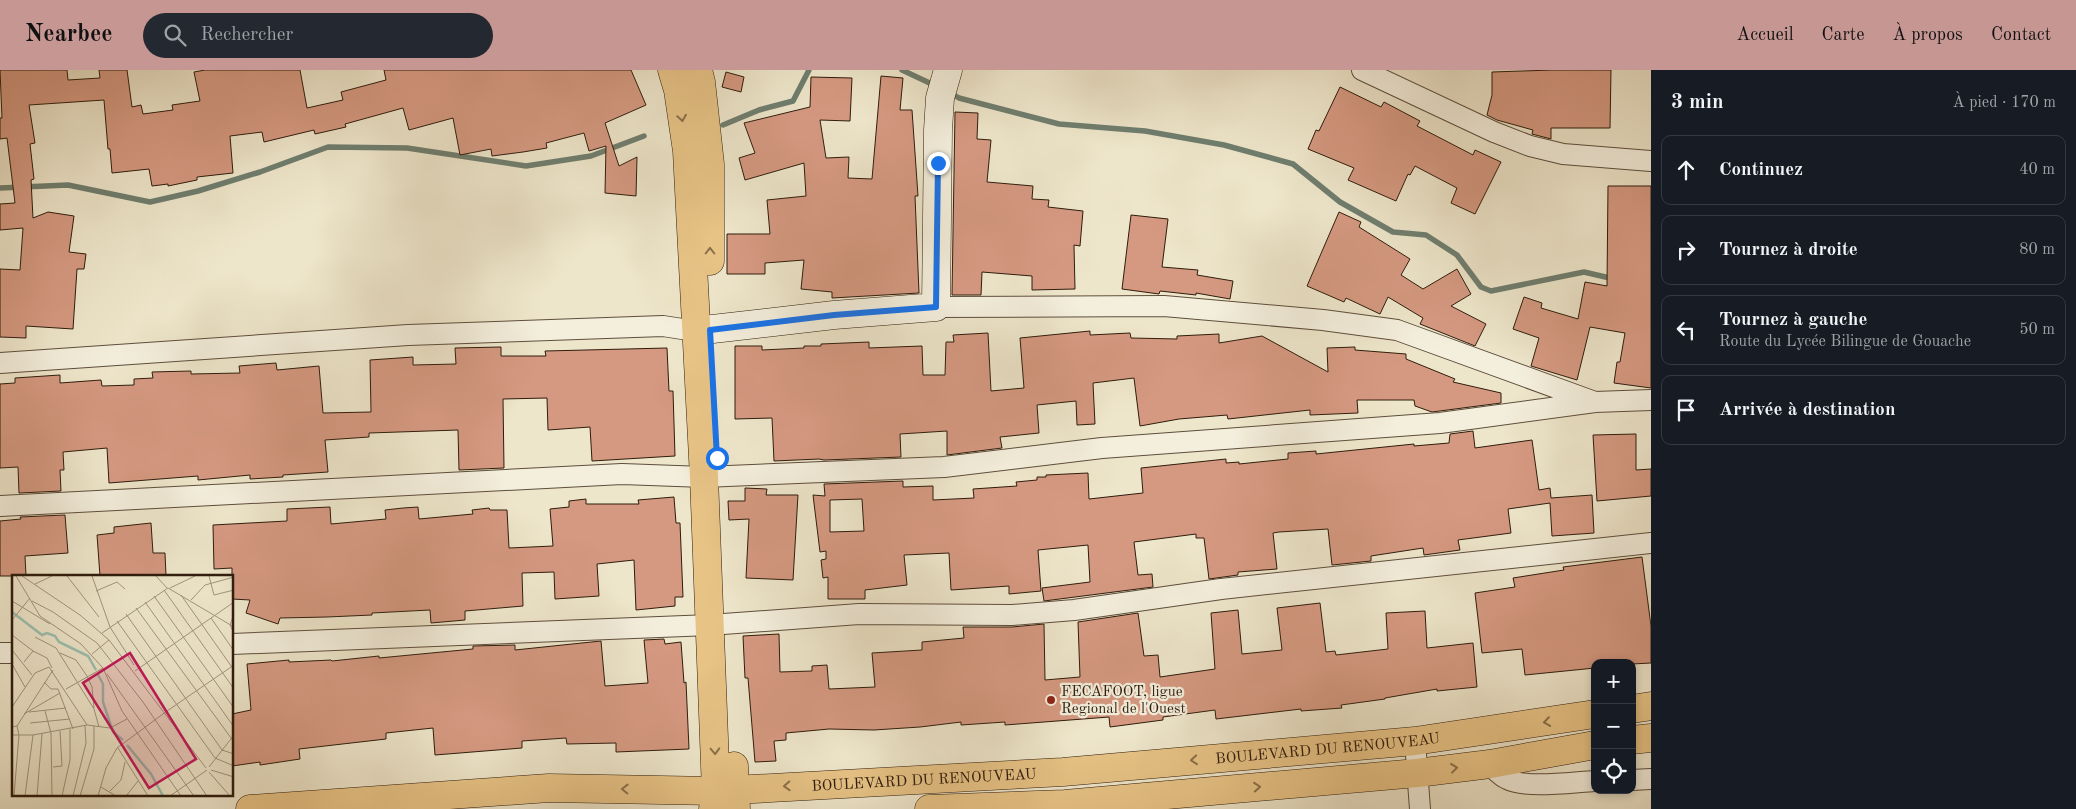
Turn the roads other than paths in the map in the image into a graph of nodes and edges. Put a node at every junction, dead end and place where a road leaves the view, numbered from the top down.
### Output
1 (672, 70) edge
2 (698, 70) edge
3 (1362, 70) edge
4 (945, 81) edge
5 (1651, 161) edge
6 (936, 307) junction
7 (702, 331) junction
8 (0, 363) edge
9 (1651, 400) edge
10 (1595, 402) junction
11 (711, 477) junction
12 (0, 506) edge
13 (1651, 543) edge
14 (717, 624) junction
15 (234, 644) edge
16 (1651, 706) edge
17 (1636, 708) edge
18 (1591, 715) edge
19 (1651, 738) edge
20 (1636, 740) edge
21 (1415, 741) junction
22 (1591, 746) edge
23 (1490, 764) junction
24 (1031, 773) junction
25 (1417, 773) junction
26 (1651, 779) edge
27 (1636, 780) edge
28 (1591, 781) edge
29 (725, 800) edge
30 (488, 801) edge
31 (1031, 805) junction
32 (250, 809) edge
33 (930, 809) edge
34 (1420, 809) edge

1 -> 7 main road
7 -> 2 main road
3 - 5 street
4 - 6 street
6 - 7 street
6 - 10 street
7 - 8 street
7 - 11 main road
9 - 10 street
10 - 11 street
11 - 12 street
11 - 14 main road
13 - 14 street
14 - 15 street
14 - 29 main road
16 - 17 main road
18 -> 21 main road, BOULEVARD DU RENOUVEAU
19 - 20 main road
21 -> 24 main road, BOULEVARD DU RENOUVEAU
21 - 25 street
22 - 23 main road, BOULEVARD DU RENOUVEAU
25 -> 23 main road, BOULEVARD DU RENOUVEAU
23 - 28 street
24 -> 29 main road, BOULEVARD DU RENOUVEAU
24 - 31 main road
31 -> 25 main road, BOULEVARD DU RENOUVEAU
25 - 34 street
26 - 27 street
29 -> 30 main road, BOULEVARD DU RENOUVEAU
30 - 32 main road, BOULEVARD DU RENOUVEAU
31 - 33 main road, BOULEVARD DU RENOUVEAU

